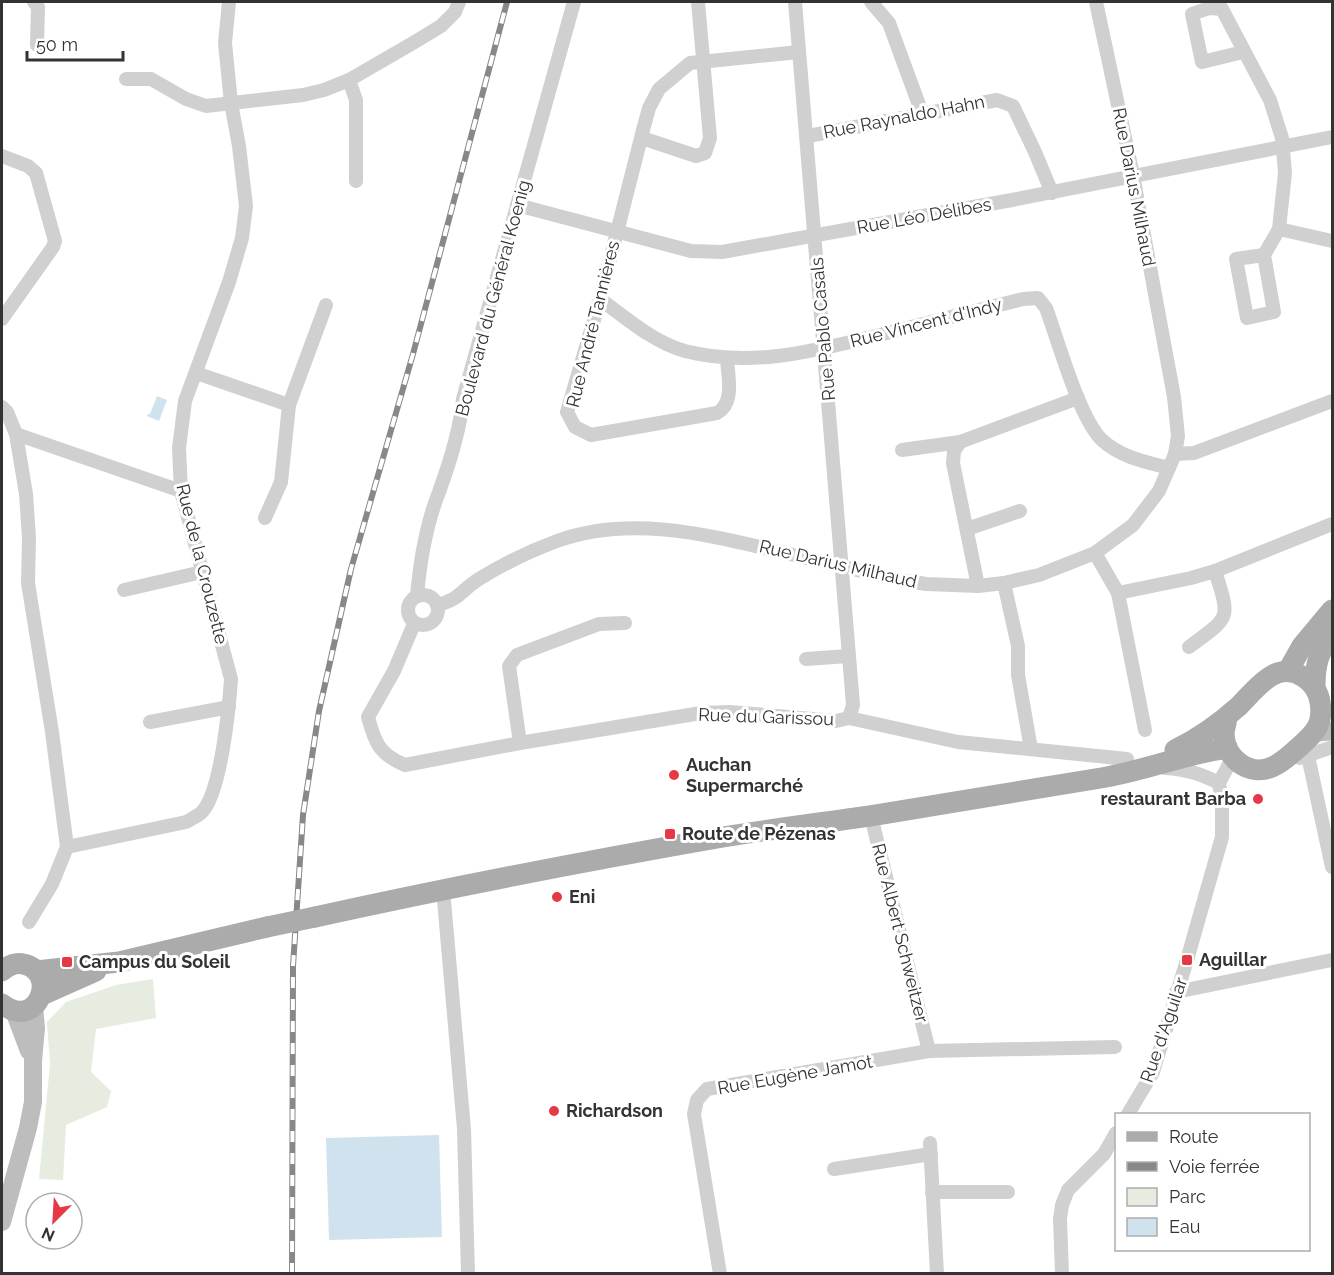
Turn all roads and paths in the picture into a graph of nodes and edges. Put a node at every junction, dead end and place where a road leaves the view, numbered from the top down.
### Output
1 (34, 2) edge
2 (229, 2) edge
3 (459, 2) edge
4 (574, 2) edge
5 (698, 2) edge
6 (795, 2) edge
7 (871, 2) edge
8 (1096, 2) edge
9 (37, 45) dead end
10 (799, 52) junction
11 (1243, 52) junction
12 (703, 61) junction
13 (126, 79) dead end
14 (349, 80) junction
15 (231, 103) junction
16 (922, 113) junction
17 (808, 136) junction
18 (1332, 137) edge
19 (642, 138) junction
20 (1283, 147) junction
21 (2, 156) edge
22 (1133, 175) junction
23 (356, 181) dead end
24 (1052, 193) junction
25 (517, 205) junction
26 (1279, 229) junction
27 (617, 230) junction
28 (815, 235) junction
29 (1332, 241) edge
30 (1264, 255) junction
31 (600, 299) junction
32 (326, 305) dead end
33 (2, 318) edge
34 (825, 349) junction
35 (727, 359) junction
36 (196, 373) junction
37 (1078, 398) junction
38 (1332, 401) edge
39 (289, 405) junction
40 (2, 407) edge
41 (16, 434) junction
42 (960, 442) junction
43 (902, 450) dead end
44 (1175, 454) junction
45 (1169, 468) junction
46 (181, 491) junction
47 (1020, 511) dead end
48 (265, 518) dead end
49 (1332, 524) edge
50 (967, 529) junction
51 (1095, 553) junction
52 (842, 567) junction
53 (1215, 571) junction
54 (202, 572) junction
55 (1004, 583) junction
56 (978, 586) junction
57 (124, 590) dead end
58 (1118, 593) junction
59 (417, 596) junction
60 (437, 605) junction
61 (1332, 610) edge
62 (625, 623) dead end
63 (414, 624) junction
64 (1332, 635) edge
65 (1189, 647) dead end
66 (849, 656) junction
67 (806, 659) dead end
68 (1288, 671) junction
69 (1322, 697) edge
70 (229, 707) junction
71 (1227, 716) junction
72 (849, 718) junction
73 (150, 722) dead end
74 (1145, 730) dead end
75 (1324, 732) edge
76 (520, 743) junction
77 (1332, 747) edge
78 (1031, 750) junction
79 (1308, 756) junction
80 (1234, 757) junction
81 (1127, 759) junction
82 (1159, 761) junction
83 (1281, 763) junction
84 (1219, 783) junction
85 (1021, 789) junction
86 (1222, 802) junction
87 (871, 816) junction
88 (67, 847) junction
89 (1332, 867) edge
90 (443, 889) junction
91 (28, 922) dead end
92 (1332, 960) edge
93 (119, 962) junction
94 (2, 971) edge
95 (36, 971) junction
96 (1176, 992) junction
97 (16, 1004) edge
98 (1115, 1047) dead end
99 (929, 1051) junction
100 (1129, 1113) edge
101 (1115, 1135) edge
102 (834, 1169) dead end
103 (932, 1192) junction
104 (1008, 1192) dead end
105 (2, 1222) edge
106 (468, 1274) edge
107 (720, 1274) edge
108 (937, 1274) edge
109 (1062, 1274) edge

1 - 9 street
2 - 15 street, Rue de la Crouzette
3 - 14 street
4 - 25 street, Boulevard du Général Koenig
5 - 12 street
6 - 10 street, Rue Pablo Casals
7 - 16 street
8 - 22 street, Rue Darius Milhaud
10 - 12 street
10 - 17 street, Rue Pablo Casals
11 - 11 street
11 - 20 street
12 - 19 street, Rue André Tannières
12 - 19 street
13 - 15 street
14 - 15 street
14 - 23 street
15 - 36 street, Rue de la Crouzette
16 - 17 street, Rue Raynaldo Hahn
16 - 24 street, Rue Raynaldo Hahn
17 - 28 street, Rue Pablo Casals
18 - 20 street, Rue Léo Délibes
19 - 27 street, Rue André Tannières
20 - 22 street, Rue Léo Délibes
20 - 26 street
21 - 33 street
22 - 24 street, Rue Léo Délibes
22 - 44 street, Rue Darius Milhaud
24 - 28 street, Rue Léo Délibes
25 - 27 street, Rue Léo Délibes
25 - 59 street, Boulevard du Général Koenig
26 - 29 street
26 - 30 street
27 - 28 street, Rue Léo Délibes
27 - 31 street, Rue André Tannières
28 - 34 street, Rue Pablo Casals
30 - 30 street
31 - 35 street, Rue Vincent d'Indy
31 - 35 street, Rue André Tannières
32 - 39 street
34 - 35 street, Rue Vincent d'Indy
34 - 37 street, Rue Vincent d'Indy
34 - 52 street, Rue Pablo Casals
36 - 39 street
36 - 46 street, Rue de la Crouzette
37 - 42 street
37 - 45 street, Rue Vincent d'Indy
38 - 44 street
39 - 48 street
40 - 41 street
41 - 46 street
41 - 88 street
42 - 43 street
42 - 50 street
44 - 45 street, Rue Darius Milhaud
45 - 51 street, Rue Darius Milhaud
46 - 54 street, Rue de la Crouzette
47 - 50 street
49 - 53 street
50 - 56 street
51 - 55 street, Rue Darius Milhaud
51 - 58 street
52 - 56 street, Rue Darius Milhaud
52 - 60 street, Rue Darius Milhaud
52 - 66 street, Rue Pablo Casals
53 - 58 street
53 - 65 street
54 - 57 street
54 - 70 street, Rue de la Crouzette
55 - 56 street, Rue Darius Milhaud
55 - 78 street
58 - 74 street
59 - 60 street
59 - 63 street
60 - 63 street
61 - 68 main road
62 - 76 street
63 - 76 street, Rue du Garissou
64 - 69 main road
66 - 67 street
66 - 72 street, Rue Pablo Casals
68 - 69 main road
68 - 71 main road
69 - 75 main road
70 - 73 street
70 - 88 street, Rue de la Crouzette
71 - 80 main road
71 - 82 main road
72 - 76 street, Rue du Garissou
72 - 78 street, Rue du Garissou
75 - 83 main road
77 - 79 street
78 - 81 street, Rue du Garissou
79 - 83 street
79 - 89 street
80 - 82 main road
80 - 83 main road
80 - 84 street
80 - 86 street, Rue d'Aguilar
81 - 82 main road
81 - 85 main road
82 - 84 street
82 - 85 main road
84 - 86 street, Rue d'Aguilar
85 - 87 main road
86 - 96 street, Rue d'Aguilar
87 - 90 main road
87 - 99 street, Rue Albert Schweitzer
88 - 91 street
90 - 93 main road, bridge
90 - 106 street
92 - 96 street
93 - 95 main road
93 - 97 main road
94 - 95 main road
95 - 97 main road
96 - 100 street, Rue d'Aguilar
97 - 105 street
98 - 99 street
99 - 107 street, Rue Eugène Jamot
101 - 109 street
102 - 103 street
103 - 104 street
103 - 108 street

